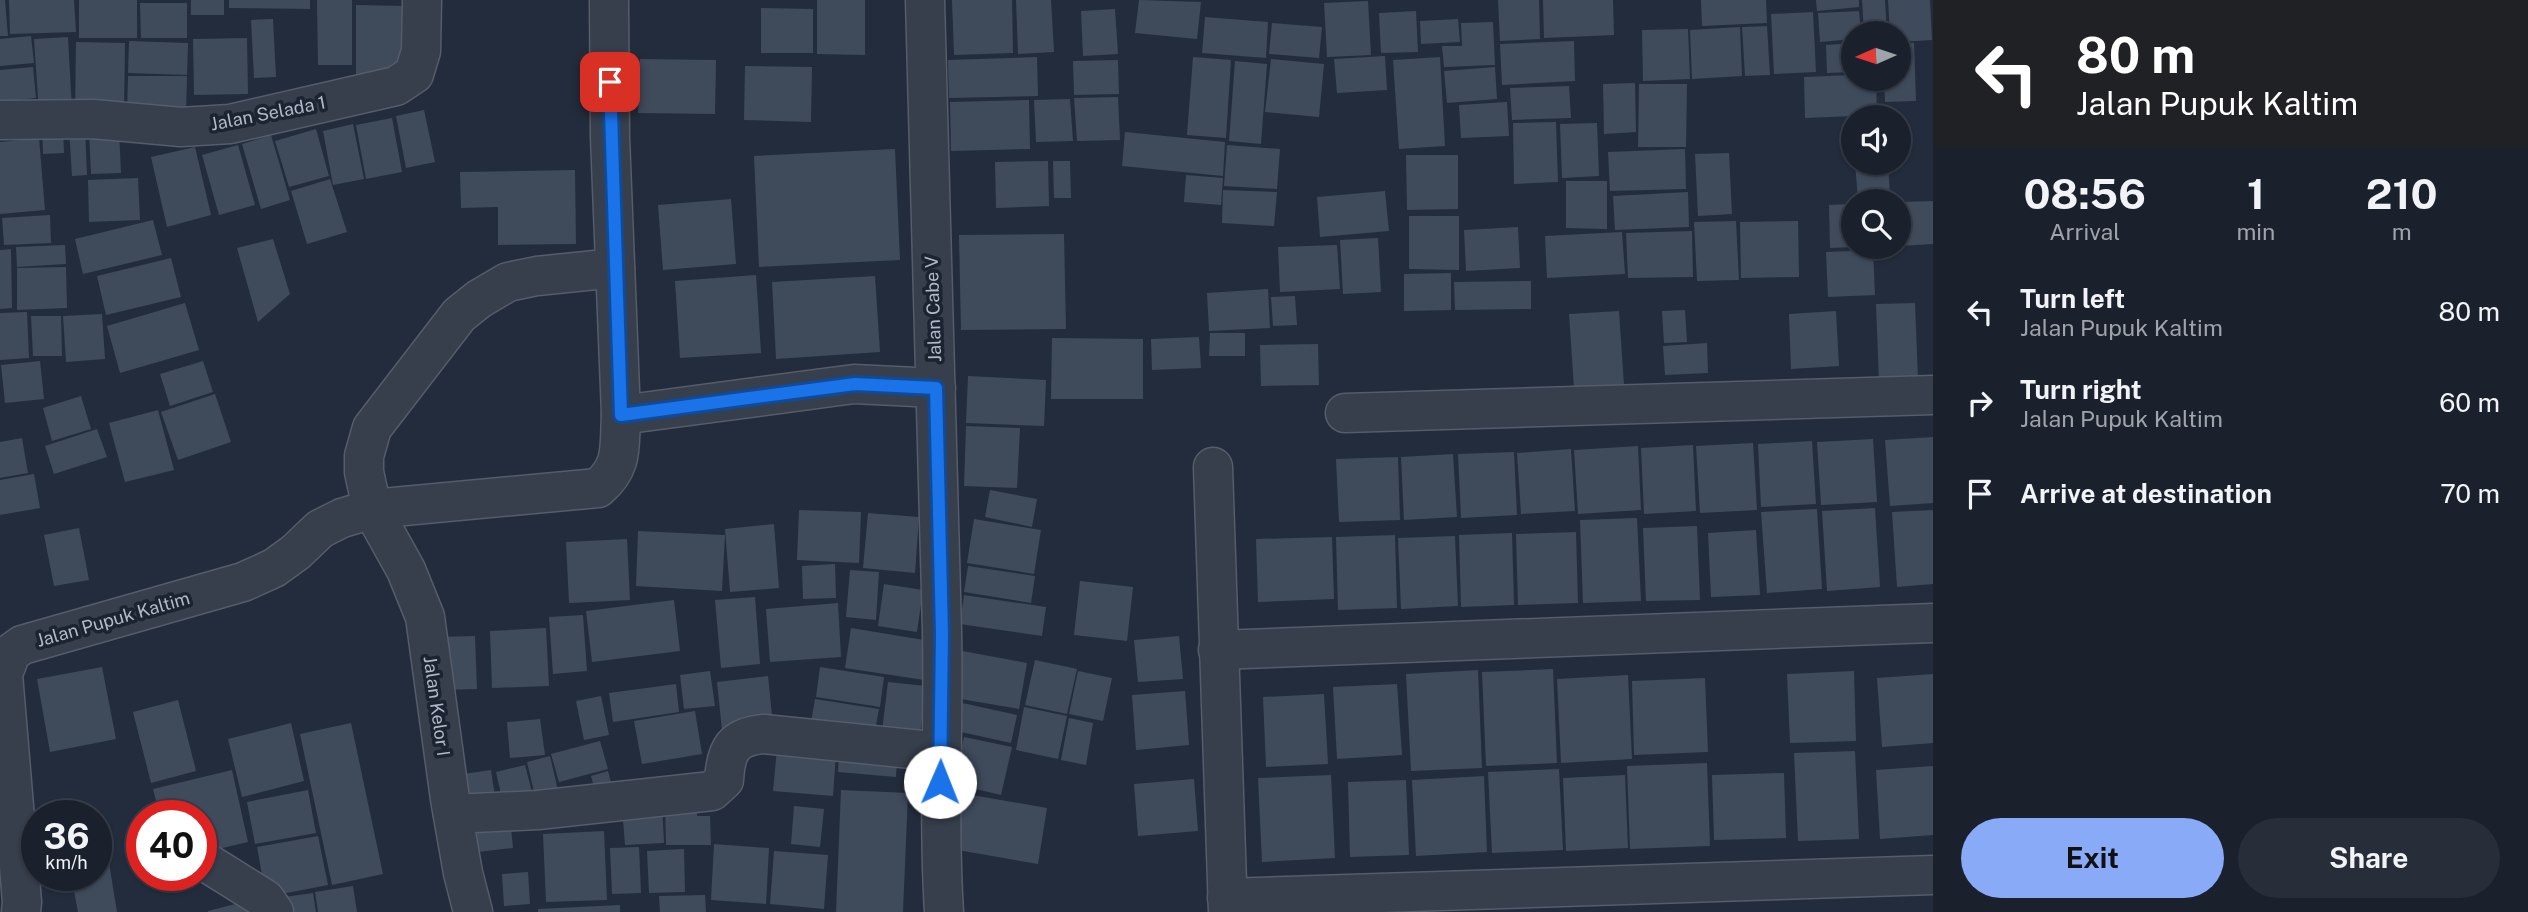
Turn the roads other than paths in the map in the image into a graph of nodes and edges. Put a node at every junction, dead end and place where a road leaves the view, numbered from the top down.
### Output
1 (422, 0) edge
2 (609, 0) edge
3 (925, 0) edge
4 (0, 120) edge
5 (615, 268) junction
6 (936, 388) junction
7 (1933, 395) edge
8 (1345, 413) dead end
9 (621, 415) junction
10 (1213, 467) dead end
11 (372, 509) junction
12 (1933, 623) edge
13 (1218, 650) junction
14 (1, 681) edge
15 (941, 752) junction
16 (453, 814) junction
17 (217, 869) edge
18 (1933, 875) edge
19 (1576, 899) edge
20 (1228, 905) edge
21 (21, 912) edge
22 (274, 912) edge
23 (473, 912) edge
24 (944, 912) edge

1 - 4 street, Jalan Selada 1
2 - 5 street, Jalan Pupuk Kaltim
3 - 6 street, Jalan Cabe V
5 - 9 street, Jalan Pupuk Kaltim
5 - 11 street
6 - 9 street
6 - 15 street, Jalan Cabe V
7 - 8 street
9 - 11 street, Jalan Pupuk Kaltim
10 - 13 street
11 - 14 street, Jalan Pupuk Kaltim
11 - 16 street, Jalan Kelor I
12 - 13 street
13 - 20 street
14 - 21 street, Jalan Pupuk Kaltim
15 - 16 street
15 - 24 street, Jalan Cabe V
16 - 23 street, Jalan Kelor I
17 - 22 street
18 - 19 street
19 - 20 street

